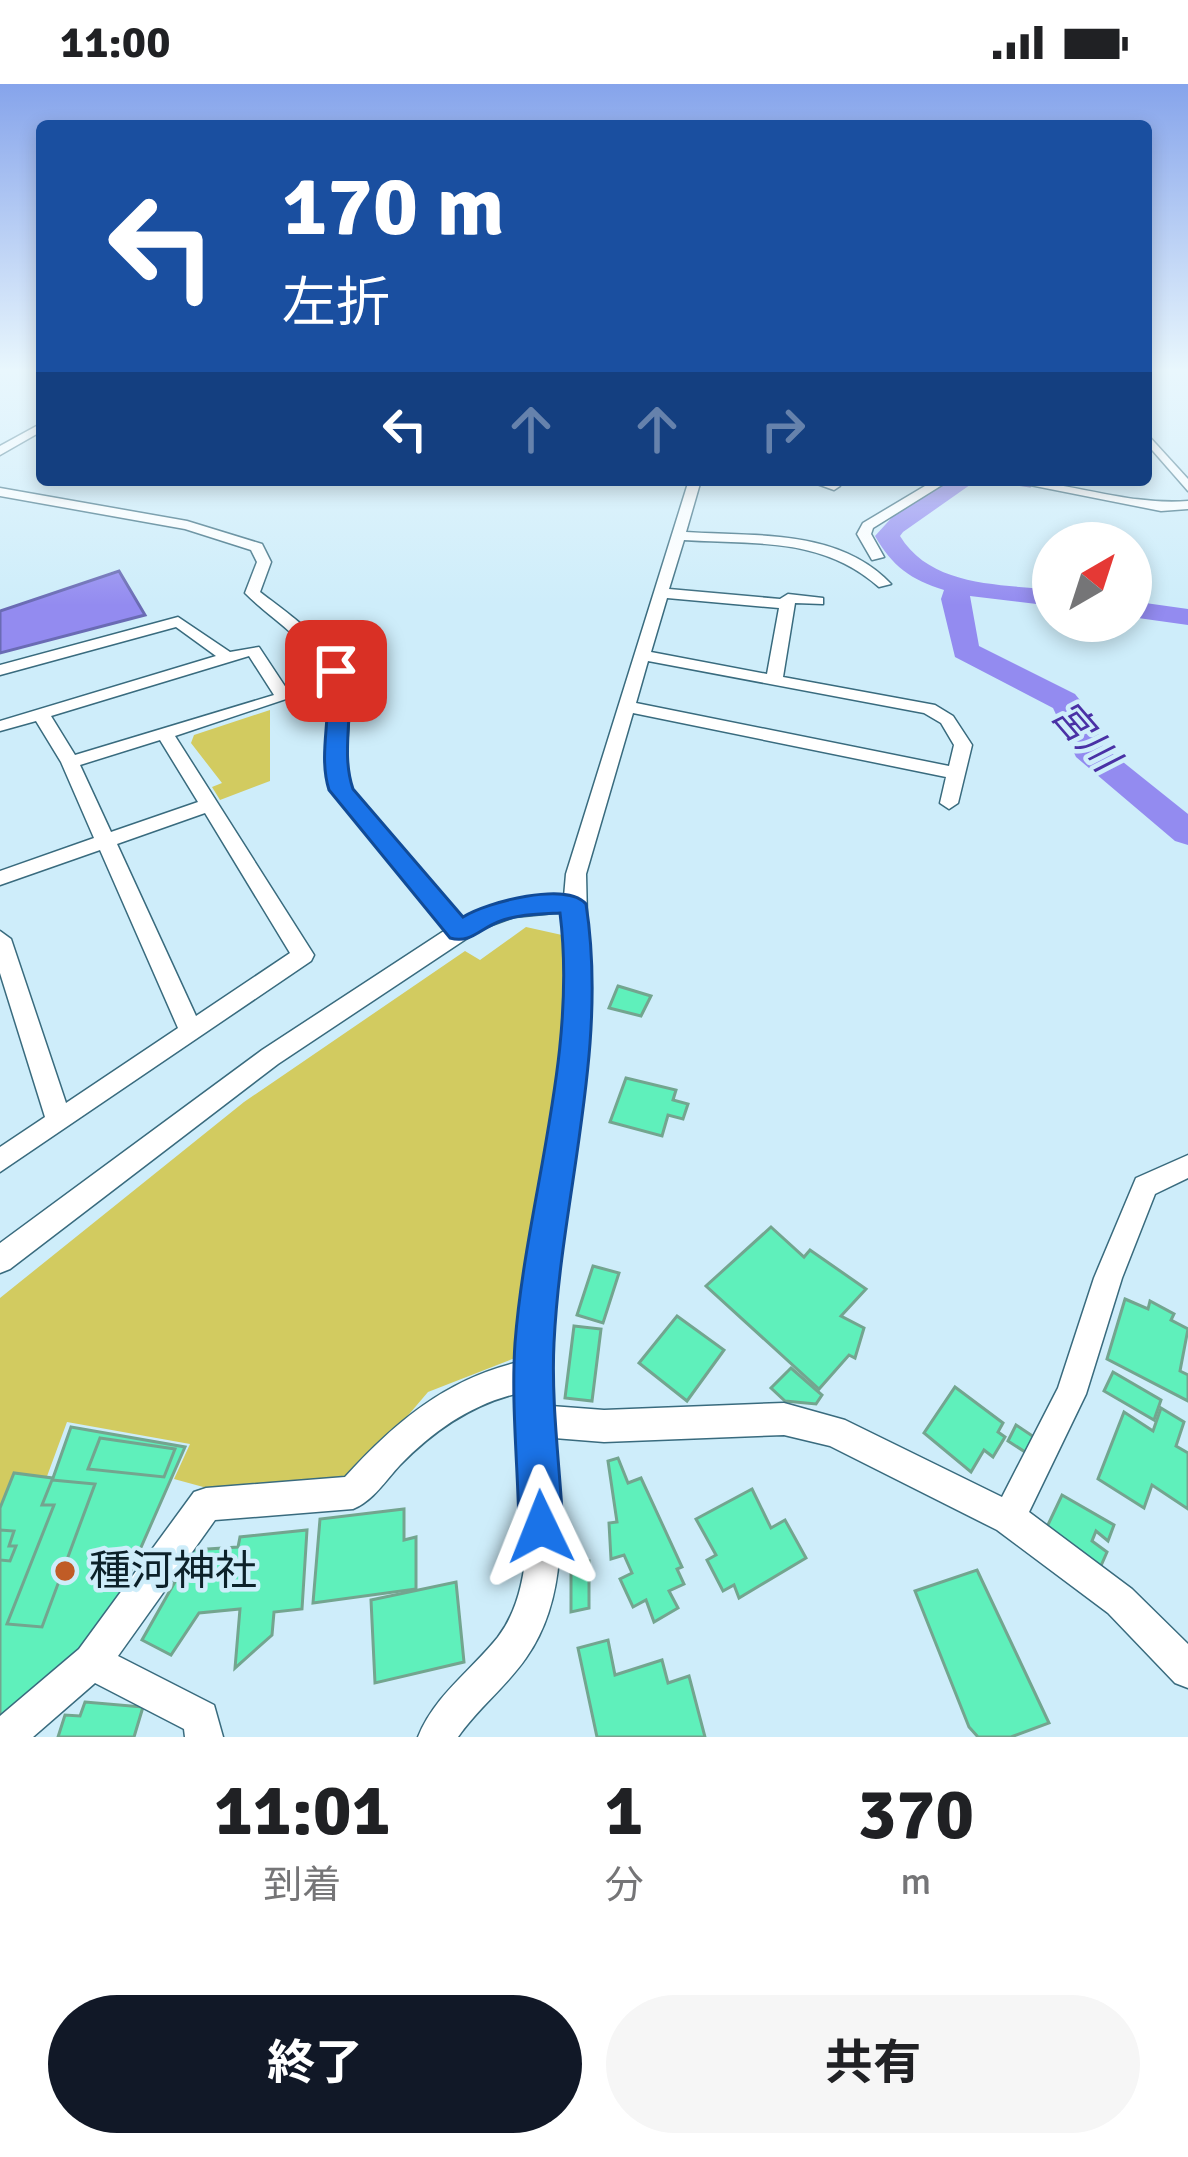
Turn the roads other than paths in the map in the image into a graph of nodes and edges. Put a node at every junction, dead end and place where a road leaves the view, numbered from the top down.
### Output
1 (1158, 450) edge
2 (693, 486) edge
3 (831, 486) edge
4 (934, 486) edge
5 (1044, 486) edge
6 (834, 487) dead end
7 (1188, 487) edge
8 (0, 492) edge
9 (1188, 505) edge
10 (679, 536) junction
11 (874, 563) junction
12 (884, 584) dead end
13 (661, 593) junction
14 (818, 601) dead end
15 (787, 604) junction
16 (640, 655) junction
17 (229, 658) junction
18 (0, 670) edge
19 (774, 680) junction
20 (624, 706) junction
21 (41, 714) junction
22 (0, 726) edge
23 (165, 734) junction
24 (70, 762) junction
25 (956, 773) junction
26 (949, 803) dead end
27 (209, 805) junction
28 (105, 842) junction
29 (0, 878) edge
30 (573, 904) junction
31 (460, 931) junction
32 (0, 938) edge
33 (190, 1029) junction
34 (59, 1120) junction
35 (0, 1161) edge
36 (1188, 1166) edge
37 (0, 1260) edge
38 (536, 1373) junction
39 (538, 1421) junction
40 (1009, 1518) junction
41 (92, 1662) junction
42 (1188, 1670) edge
43 (434, 1731) edge
44 (4, 1737) edge
45 (205, 1737) edge

1 - 7 street
2 - 10 street
3 - 6 street
4 - 11 street
5 - 9 street
8 - 31 street
10 - 11 street
10 - 13 street
11 - 12 street
13 - 15 street
13 - 16 street
14 - 15 street
15 - 19 street
16 - 19 street
16 - 20 street
17 - 18 street
17 - 21 street
17 - 23 street
19 - 25 street
20 - 25 street
20 - 30 street
21 - 22 street
21 - 24 street
23 - 24 street
23 - 27 street
24 - 28 street
25 - 26 street
27 - 28 street
27 - 33 street
28 - 29 street
28 - 33 street
30 - 31 street
30 - 38 street
31 - 37 street
32 - 34 street
33 - 34 street
34 - 35 street
36 - 40 street
38 - 39 street
38 - 41 street
39 - 40 street
39 - 43 street
40 - 42 street
41 - 44 street
41 - 45 street

